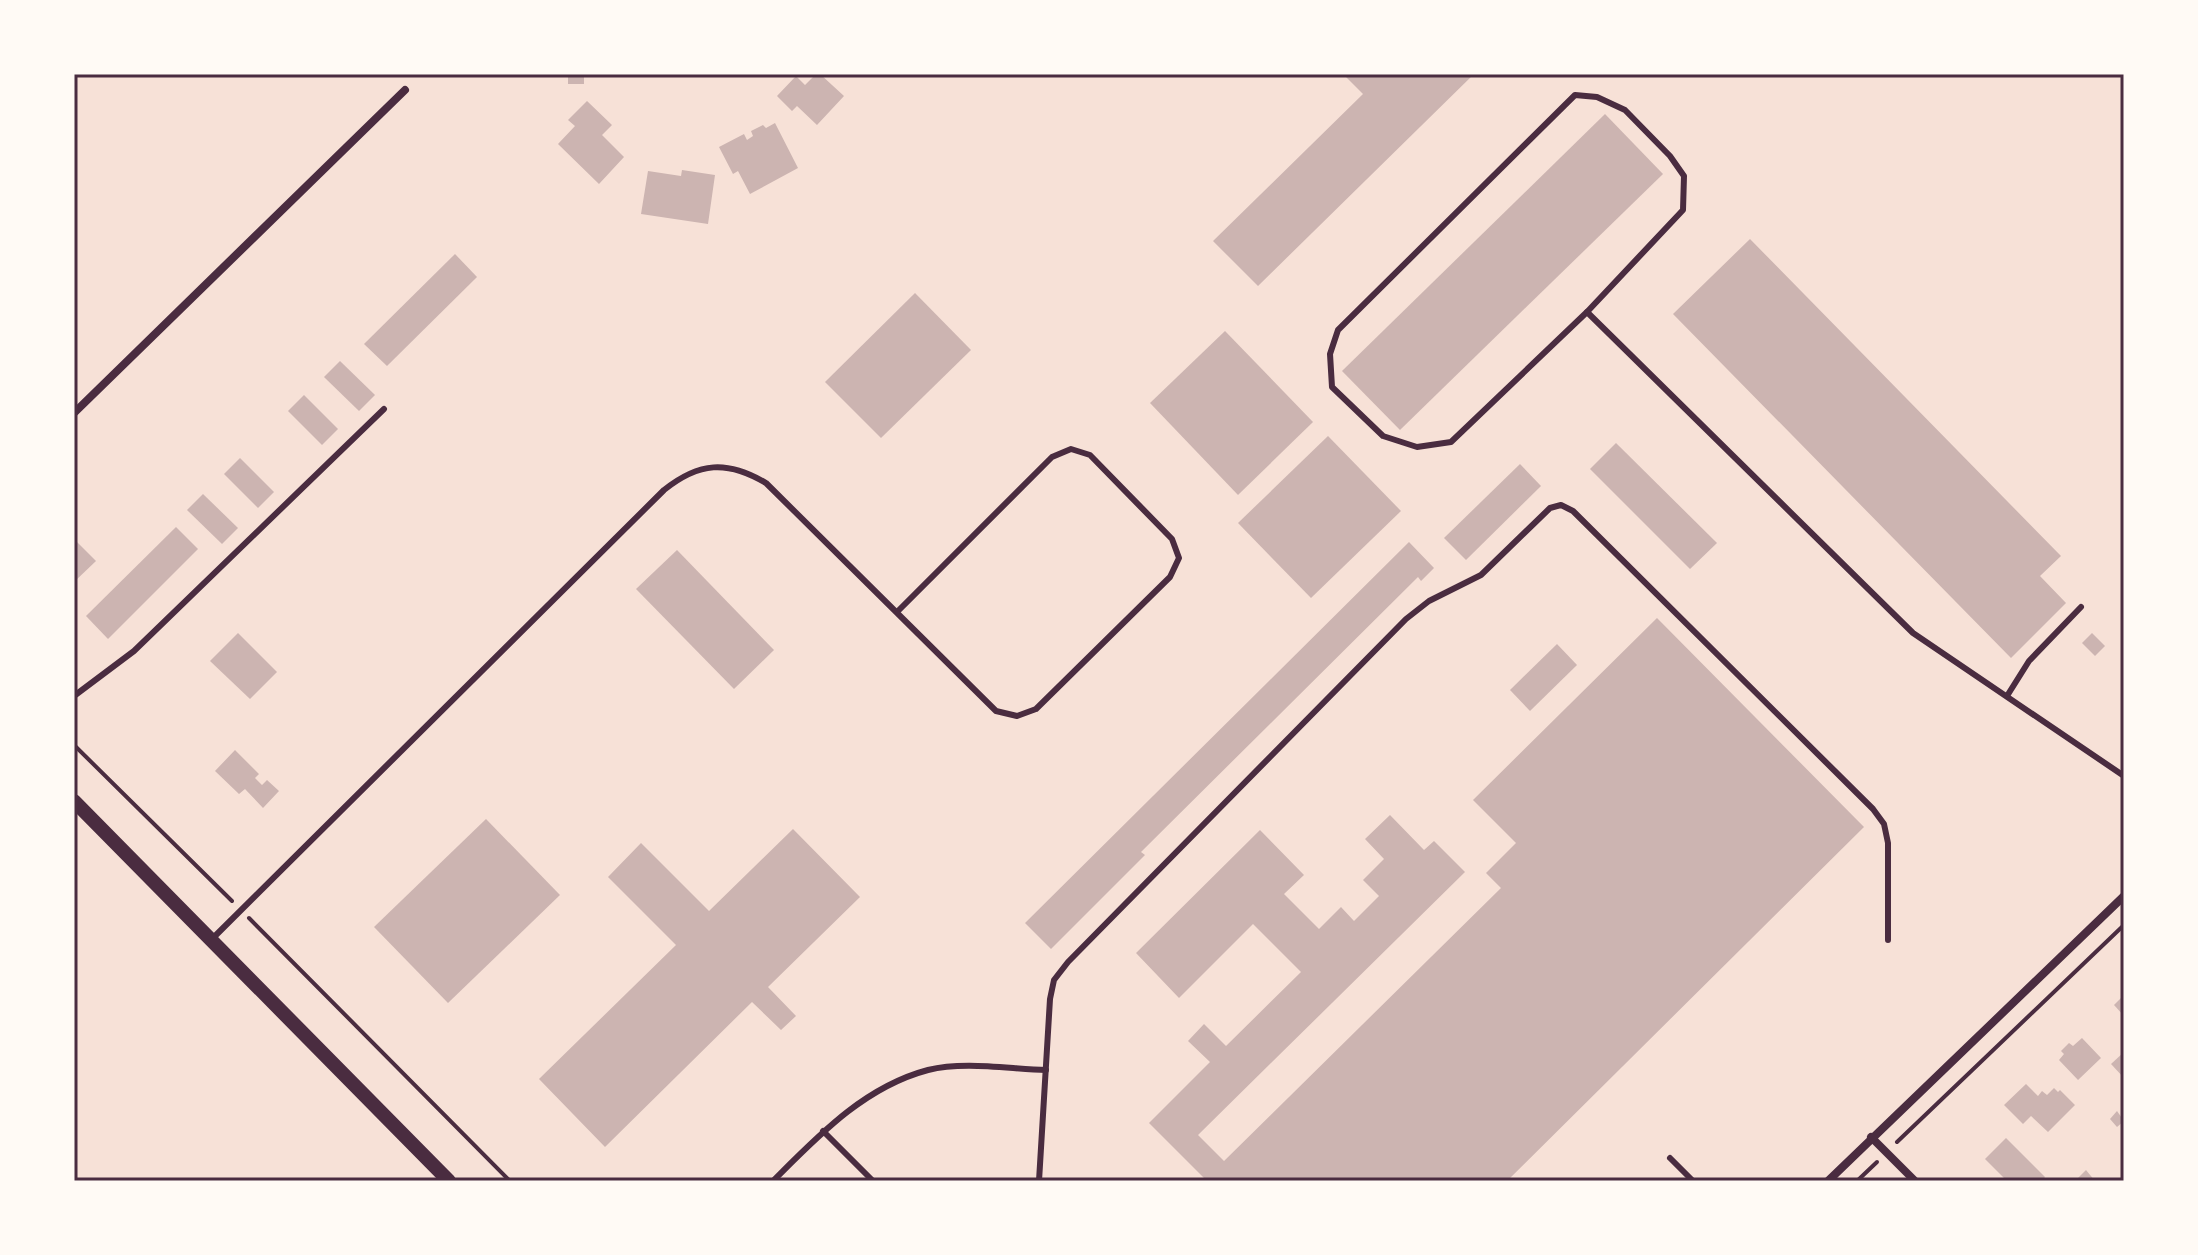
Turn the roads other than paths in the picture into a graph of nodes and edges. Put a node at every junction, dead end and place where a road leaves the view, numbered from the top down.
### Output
1 (405, 90) dead end
2 (1587, 312) junction
3 (384, 409) dead end
4 (74, 413) edge
5 (2081, 607) dead end
6 (897, 612) junction
7 (74, 696) edge
8 (2007, 696) junction
9 (2124, 776) edge
10 (74, 801) edge
11 (2122, 901) edge
12 (211, 940) junction
13 (1888, 940) dead end
14 (1046, 1070) junction
15 (823, 1131) junction
16 (1871, 1137) junction
17 (1670, 1158) dead end
18 (449, 1181) edge
19 (773, 1181) edge
20 (873, 1181) edge
21 (1039, 1181) edge
22 (1693, 1181) edge
23 (1828, 1181) edge
24 (1915, 1181) edge

1 - 4 street
2 - 2 lane
2 - 8 lane
3 - 7 lane
5 - 8 lane
6 - 6 lane
6 - 12 lane
8 - 9 lane
10 - 12 street
11 - 16 street
12 - 18 street
13 - 14 lane
14 - 15 lane
14 - 21 lane
15 - 19 lane
15 - 20 lane
16 - 23 street
16 - 24 street
17 - 22 lane

